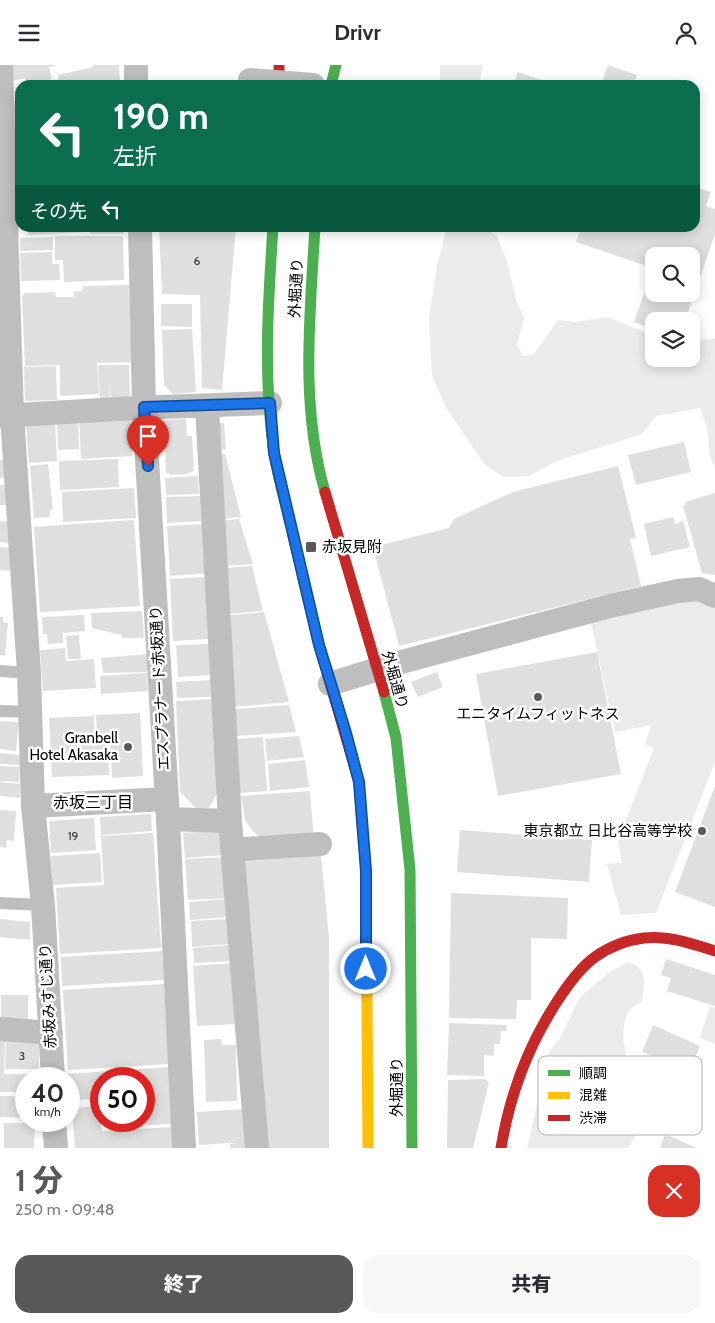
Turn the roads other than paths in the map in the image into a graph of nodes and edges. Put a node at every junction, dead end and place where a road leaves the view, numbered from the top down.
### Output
1 (2, 65) edge
2 (136, 65) edge
3 (278, 65) edge
4 (324, 65) edge
5 (336, 65) edge
6 (136, 80) edge
7 (279, 80) edge
8 (323, 80) edge
9 (332, 80) edge
10 (140, 232) edge
11 (273, 232) edge
12 (314, 232) edge
13 (270, 403) junction
14 (207, 406) junction
15 (144, 407) junction
16 (6, 415) edge
17 (10, 513) edge
18 (715, 595) edge
19 (378, 669) junction
20 (0, 671) edge
21 (29, 673) junction
22 (330, 684) junction
23 (0, 711) edge
24 (30, 712) junction
25 (33, 806) junction
26 (167, 809) junction
27 (230, 821) junction
28 (320, 844) dead end
29 (232, 850) junction
30 (0, 903) edge
31 (43, 909) junction
32 (715, 951) edge
33 (0, 1029) edge
34 (51, 1033) junction
35 (52, 1067) edge
36 (55, 1132) edge
37 (56, 1148) edge
38 (184, 1148) edge
39 (257, 1148) edge
40 (368, 1148) edge
41 (412, 1148) edge
42 (501, 1148) edge

1 - 16 street, 赤坂みすじ通り
2 - 6 street
3 - 7 main road
4 - 8 main road
5 - 9 main road
10 - 15 street, エスプラナード赤坂通り
11 - 13 main road, 外堀通り
12 - 19 main road, 外堀通り
13 - 14 street
13 - 22 main road, 外堀通り
14 - 15 street
14 - 27 street
15 - 16 street
15 - 26 street, エスプラナード赤坂通り
16 - 17 street, 赤坂みすじ通り
17 - 21 street, 赤坂みすじ通り
18 - 19 street
19 - 22 street
19 - 41 main road, 外堀通り
20 - 21 lane
21 - 24 street, 赤坂みすじ通り
22 - 40 main road, 外堀通り
23 - 24 lane
24 - 25 street, 赤坂みすじ通り
25 - 26 street
25 - 31 street, 赤坂みすじ通り
26 - 27 street
26 - 38 street, エスプラナード赤坂通り
27 - 29 street
28 - 29 street
29 - 39 street
30 - 31 lane
31 - 34 street, 赤坂みすじ通り
32 - 42 main road
33 - 34 street
34 - 35 street, 赤坂みすじ通り
36 - 37 street

